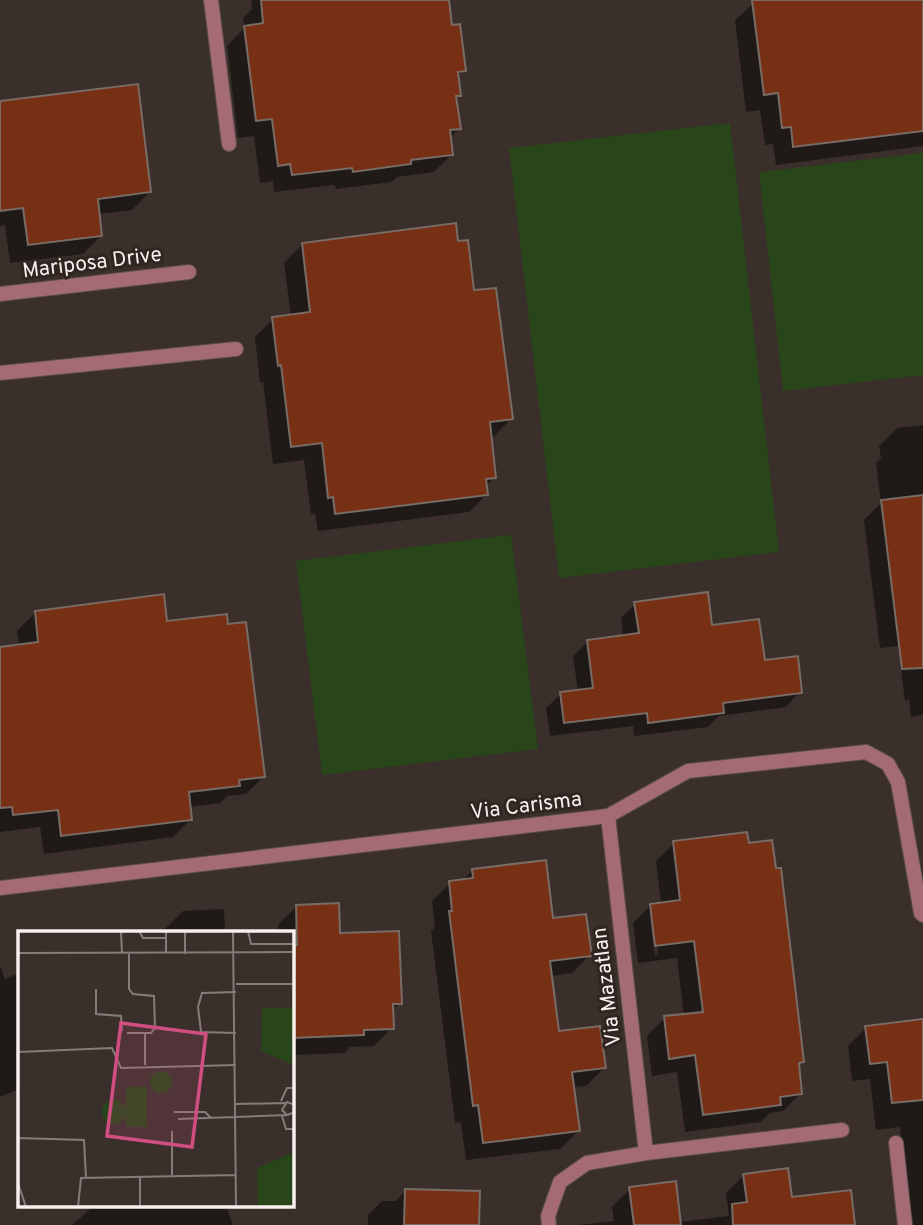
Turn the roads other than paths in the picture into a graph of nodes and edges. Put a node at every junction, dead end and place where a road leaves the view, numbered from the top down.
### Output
1 (211, 0) edge
2 (229, 144) dead end
3 (188, 272) dead end
4 (0, 294) edge
5 (236, 349) dead end
6 (0, 373) edge
7 (608, 816) junction
8 (0, 888) edge
9 (923, 915) edge
10 (842, 1130) dead end
11 (896, 1143) dead end
12 (646, 1153) junction
13 (549, 1225) edge
14 (905, 1225) edge

1 - 2 street
3 - 4 street, Mariposa Drive
5 - 6 street
7 - 8 street, Via Carisma
7 - 9 street, Via Carisma
7 - 12 street, Via Mazatlan
10 - 12 street
11 - 14 street
12 - 13 street

